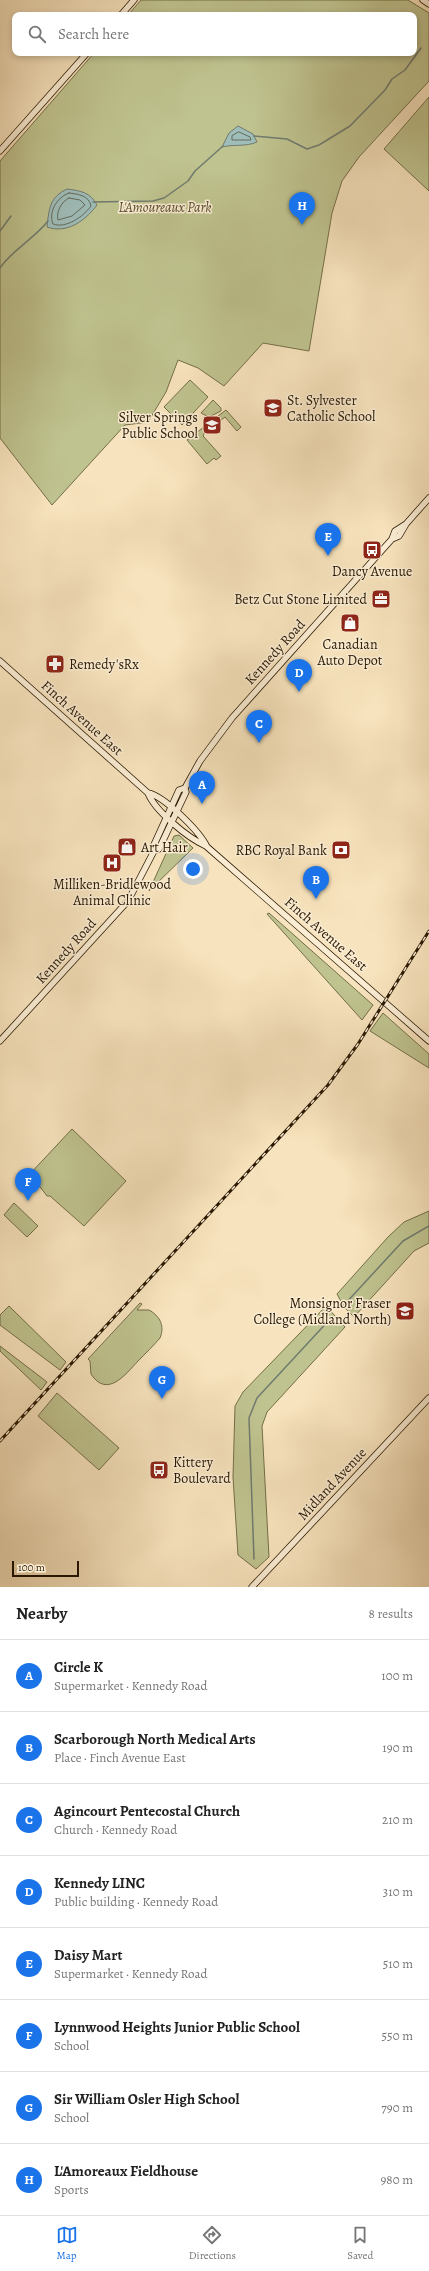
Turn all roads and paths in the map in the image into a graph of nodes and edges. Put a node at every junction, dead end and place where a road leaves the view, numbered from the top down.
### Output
1 (134, 0) edge
2 (423, 0) edge
3 (429, 4) edge
4 (124, 12) edge
5 (84, 56) edge
6 (0, 151) edge
7 (429, 498) edge
8 (0, 661) edge
9 (185, 788) junction
10 (148, 793) junction
11 (171, 808) junction
12 (177, 813) junction
13 (167, 816) junction
14 (173, 822) junction
15 (206, 846) junction
16 (154, 851) junction
17 (0, 1041) edge
18 (429, 1041) edge
19 (429, 1398) edge
20 (252, 1587) edge

1 - 4 main road
2 - 3 main road
5 - 6 main road
7 - 9 main road, Kennedy Road
8 - 10 main road, Finch Avenue East
9 - 11 main road, Kennedy Road
9 - 12 main road, Kennedy Road
10 - 11 main road, Finch Avenue East
10 - 13 main road, Finch Avenue East
11 - 12 main road, Finch Avenue East
11 - 13 main road, Kennedy Road
12 - 14 main road, Kennedy Road
12 - 15 main road, Finch Avenue East
13 - 14 main road, Finch Avenue East
13 - 16 main road, Kennedy Road
14 - 15 main road, Finch Avenue East
14 - 16 main road, Kennedy Road
15 - 18 main road, Finch Avenue East
16 - 17 main road, Kennedy Road
19 - 20 main road, Midland Avenue

